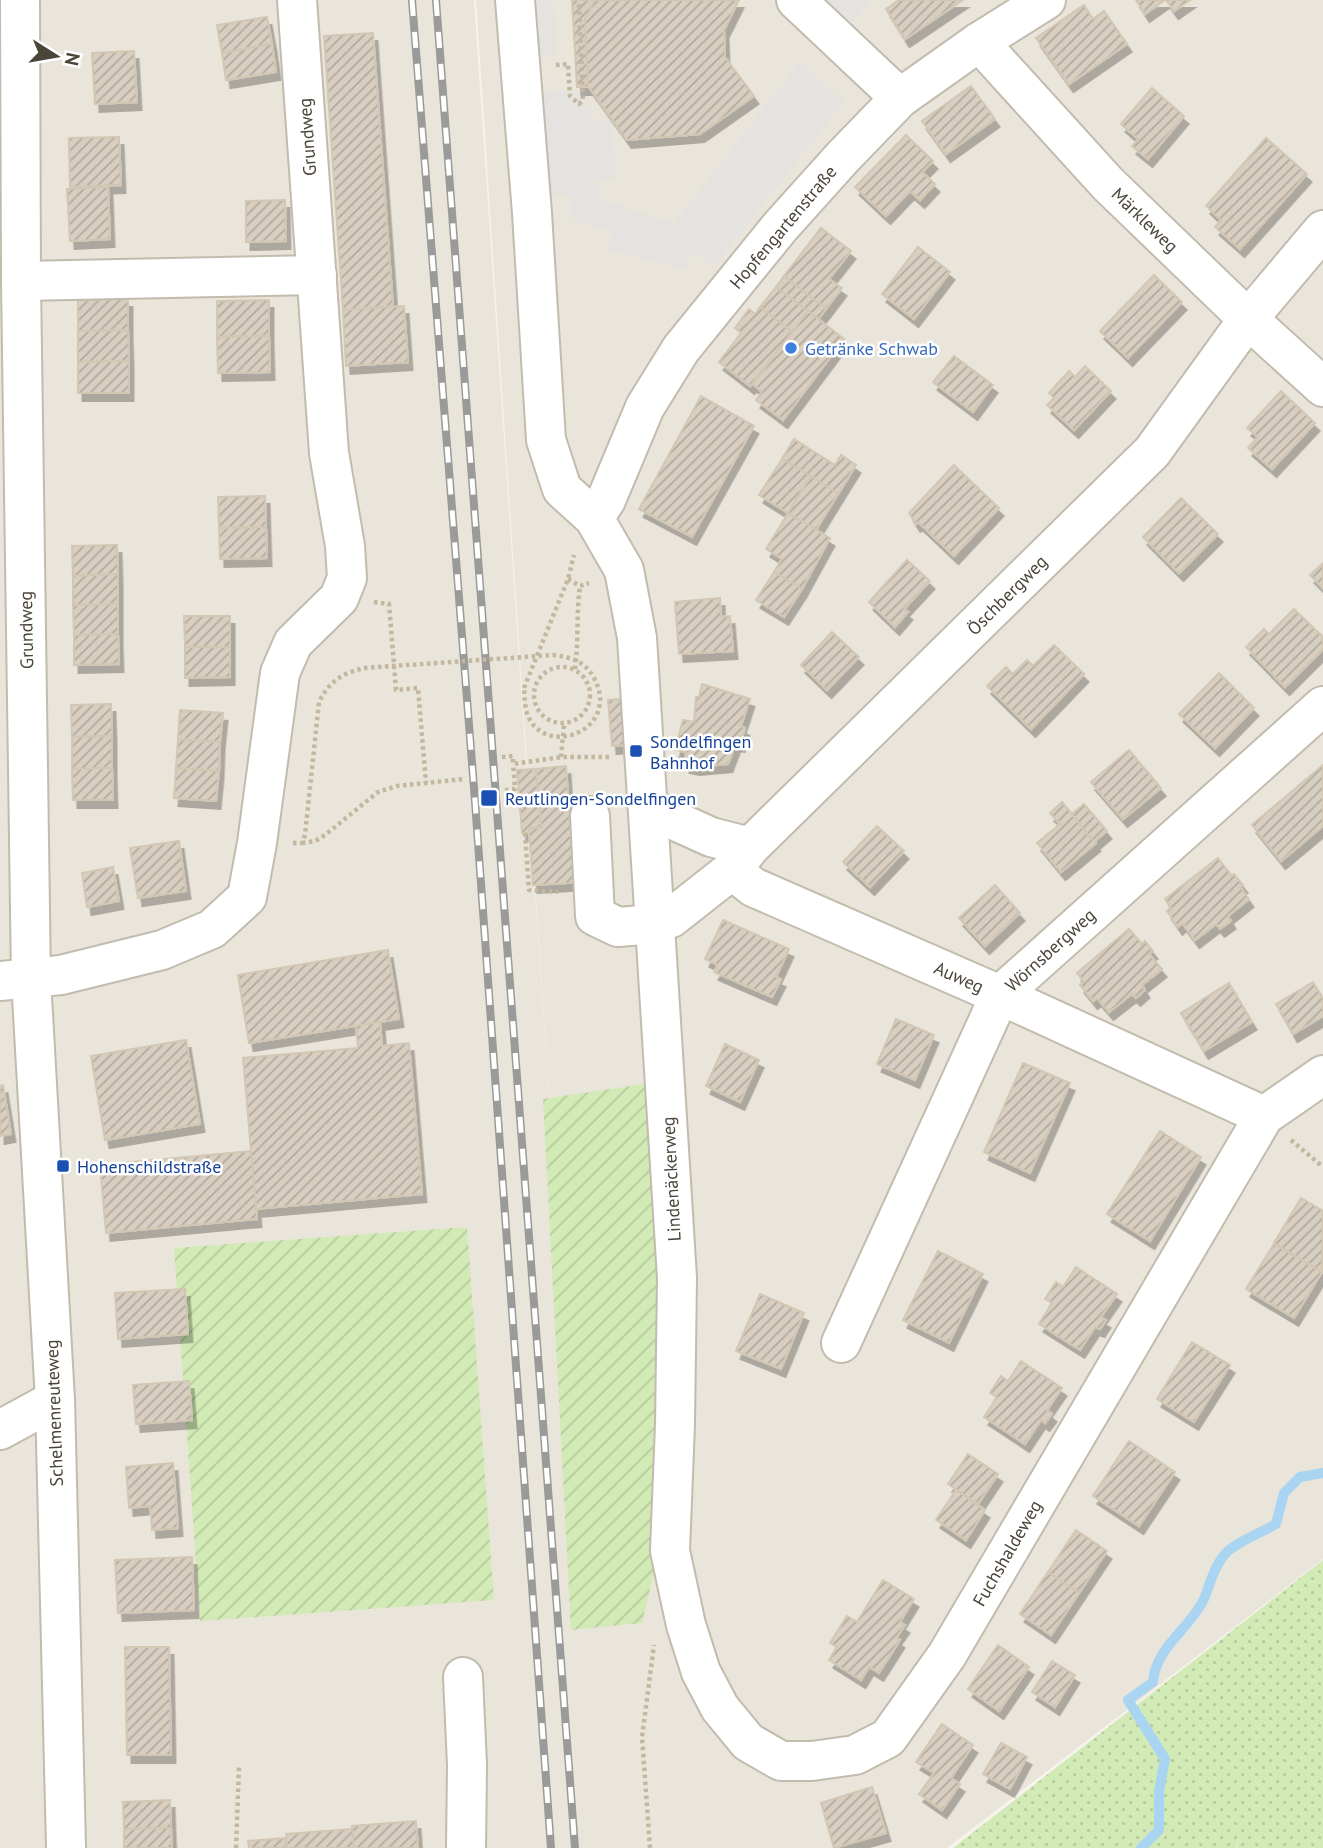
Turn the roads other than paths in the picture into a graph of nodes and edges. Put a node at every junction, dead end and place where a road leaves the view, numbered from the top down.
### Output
1 (20, 0) edge
2 (298, 0) edge
3 (515, 0) edge
4 (796, 0) edge
5 (1046, 0) edge
6 (979, 42) junction
7 (900, 98) junction
8 (1323, 230) edge
9 (317, 275) junction
10 (21, 281) junction
11 (1248, 319) junction
12 (1323, 387) edge
13 (594, 518) junction
14 (1323, 706) edge
15 (649, 808) junction
16 (590, 816) dead end
17 (741, 859) junction
18 (655, 924) junction
19 (15, 980) edge
20 (1000, 995) junction
21 (1323, 1075) edge
22 (1264, 1116) junction
23 (841, 1343) dead end
24 (55, 1400) junction
25 (0, 1430) edge
26 (670, 1551) joint
27 (463, 1677) dead end
28 (65, 1848) edge
29 (466, 1848) edge

1 - 10 street, Grundweg
2 - 9 street, Grundweg
3 - 13 street, Lindenäckerweg
4 - 7 street
5 - 6 street, Hopfengartenstraße
6 - 7 street, Hopfengartenstraße
6 - 11 street, Märkleweg
7 - 13 street, Hopfengartenstraße
8 - 11 street, Öschbergweg
9 - 10 street
9 - 19 street, Grundweg
10 - 19 street, Grundweg
11 - 12 street, Märkleweg
11 - 17 street, Öschbergweg
13 - 15 street, Lindenäckerweg
14 - 20 street, Wörnsbergweg
15 - 17 street, Auweg
15 - 18 street, Lindenäckerweg
16 - 18 street
17 - 18 street, Öschbergweg
17 - 20 street, Auweg
18 - 26 street, Lindenäckerweg
19 - 24 street, Schelmenreuteweg
20 - 22 street, Auweg
20 - 23 street, Wörnsbergweg
21 - 22 street, Fuchshaldeweg
22 - 26 street, Fuchshaldeweg
24 - 25 street
24 - 28 street, Schelmenreuteweg
27 - 29 street

